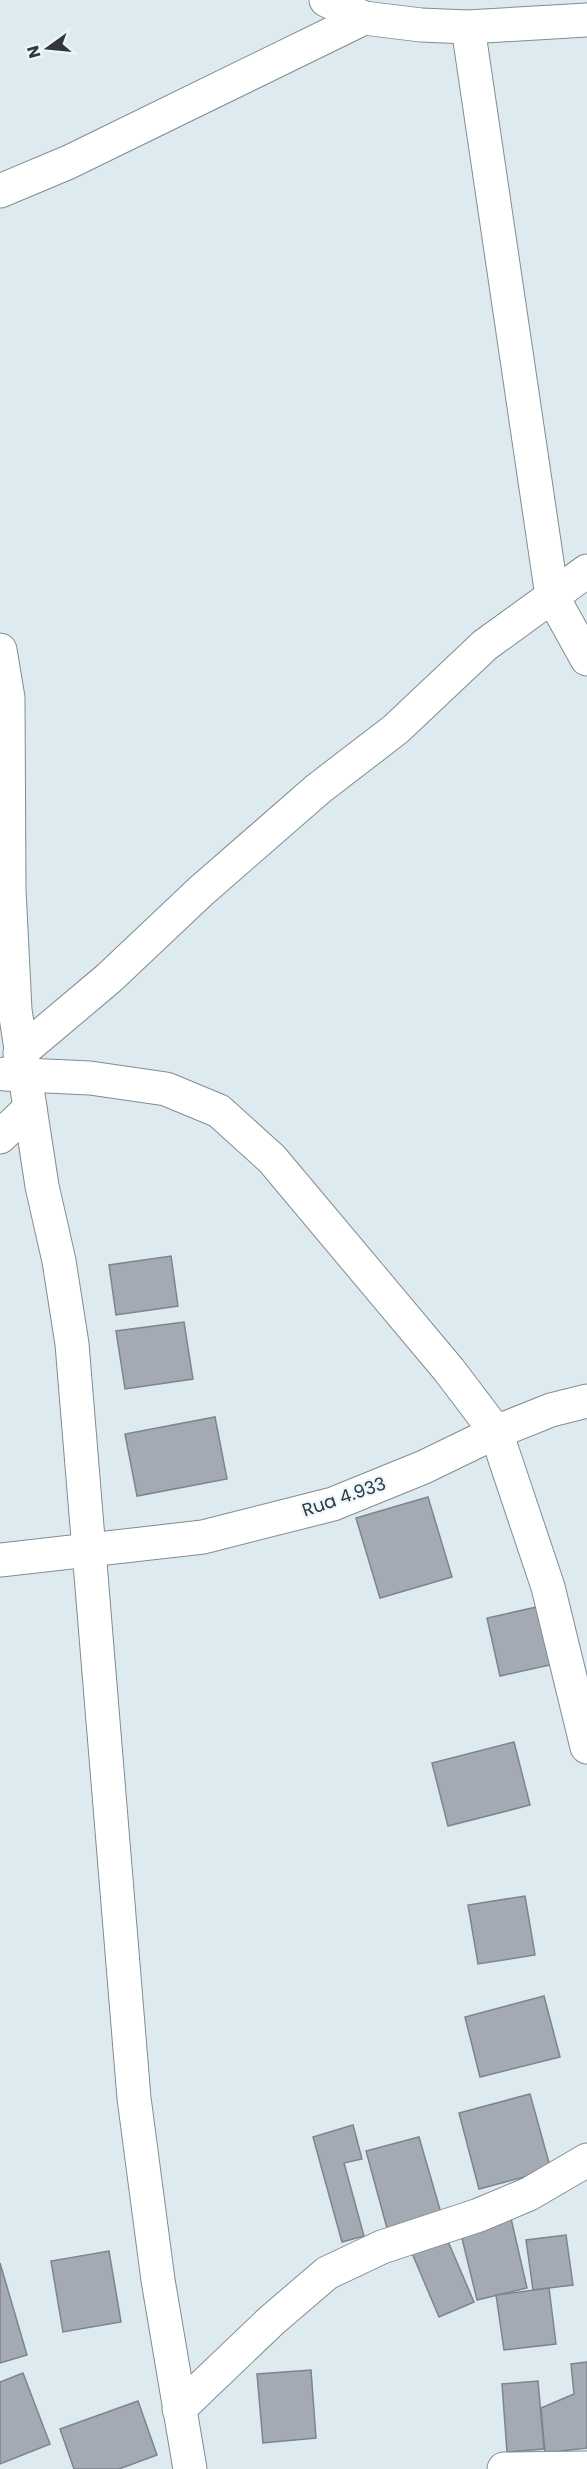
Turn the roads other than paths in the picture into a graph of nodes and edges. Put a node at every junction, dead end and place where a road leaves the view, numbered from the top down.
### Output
1 (326, 0) edge
2 (420, 13) edge
3 (364, 18) junction
4 (587, 20) edge
5 (468, 27) junction
6 (0, 191) edge
7 (587, 571) edge
8 (552, 596) junction
9 (0, 650) edge
10 (587, 659) edge
11 (4, 698) edge
12 (14, 1067) edge
13 (30, 1108) junction
14 (0, 1137) edge
15 (587, 1401) edge
16 (496, 1432) junction
17 (88, 1551) junction
18 (0, 1560) edge
19 (587, 1747) edge
20 (587, 2160) edge
21 (180, 2409) junction
22 (587, 2468) edge
23 (190, 2469) edge
24 (504, 2469) edge

1 - 3 street
2 - 3 street
2 - 5 street
3 - 6 street
4 - 5 street
5 - 8 street
7 - 8 street
8 - 10 street
8 - 12 street
9 - 11 street
11 - 12 street
12 - 13 street
12 - 16 street
13 - 14 street
13 - 17 street
15 - 16 street, Rua 4.933
16 - 17 street, Rua 4.933
16 - 19 street
17 - 18 street, Rua 4.933
17 - 21 street
20 - 21 street
21 - 23 street
22 - 24 street

